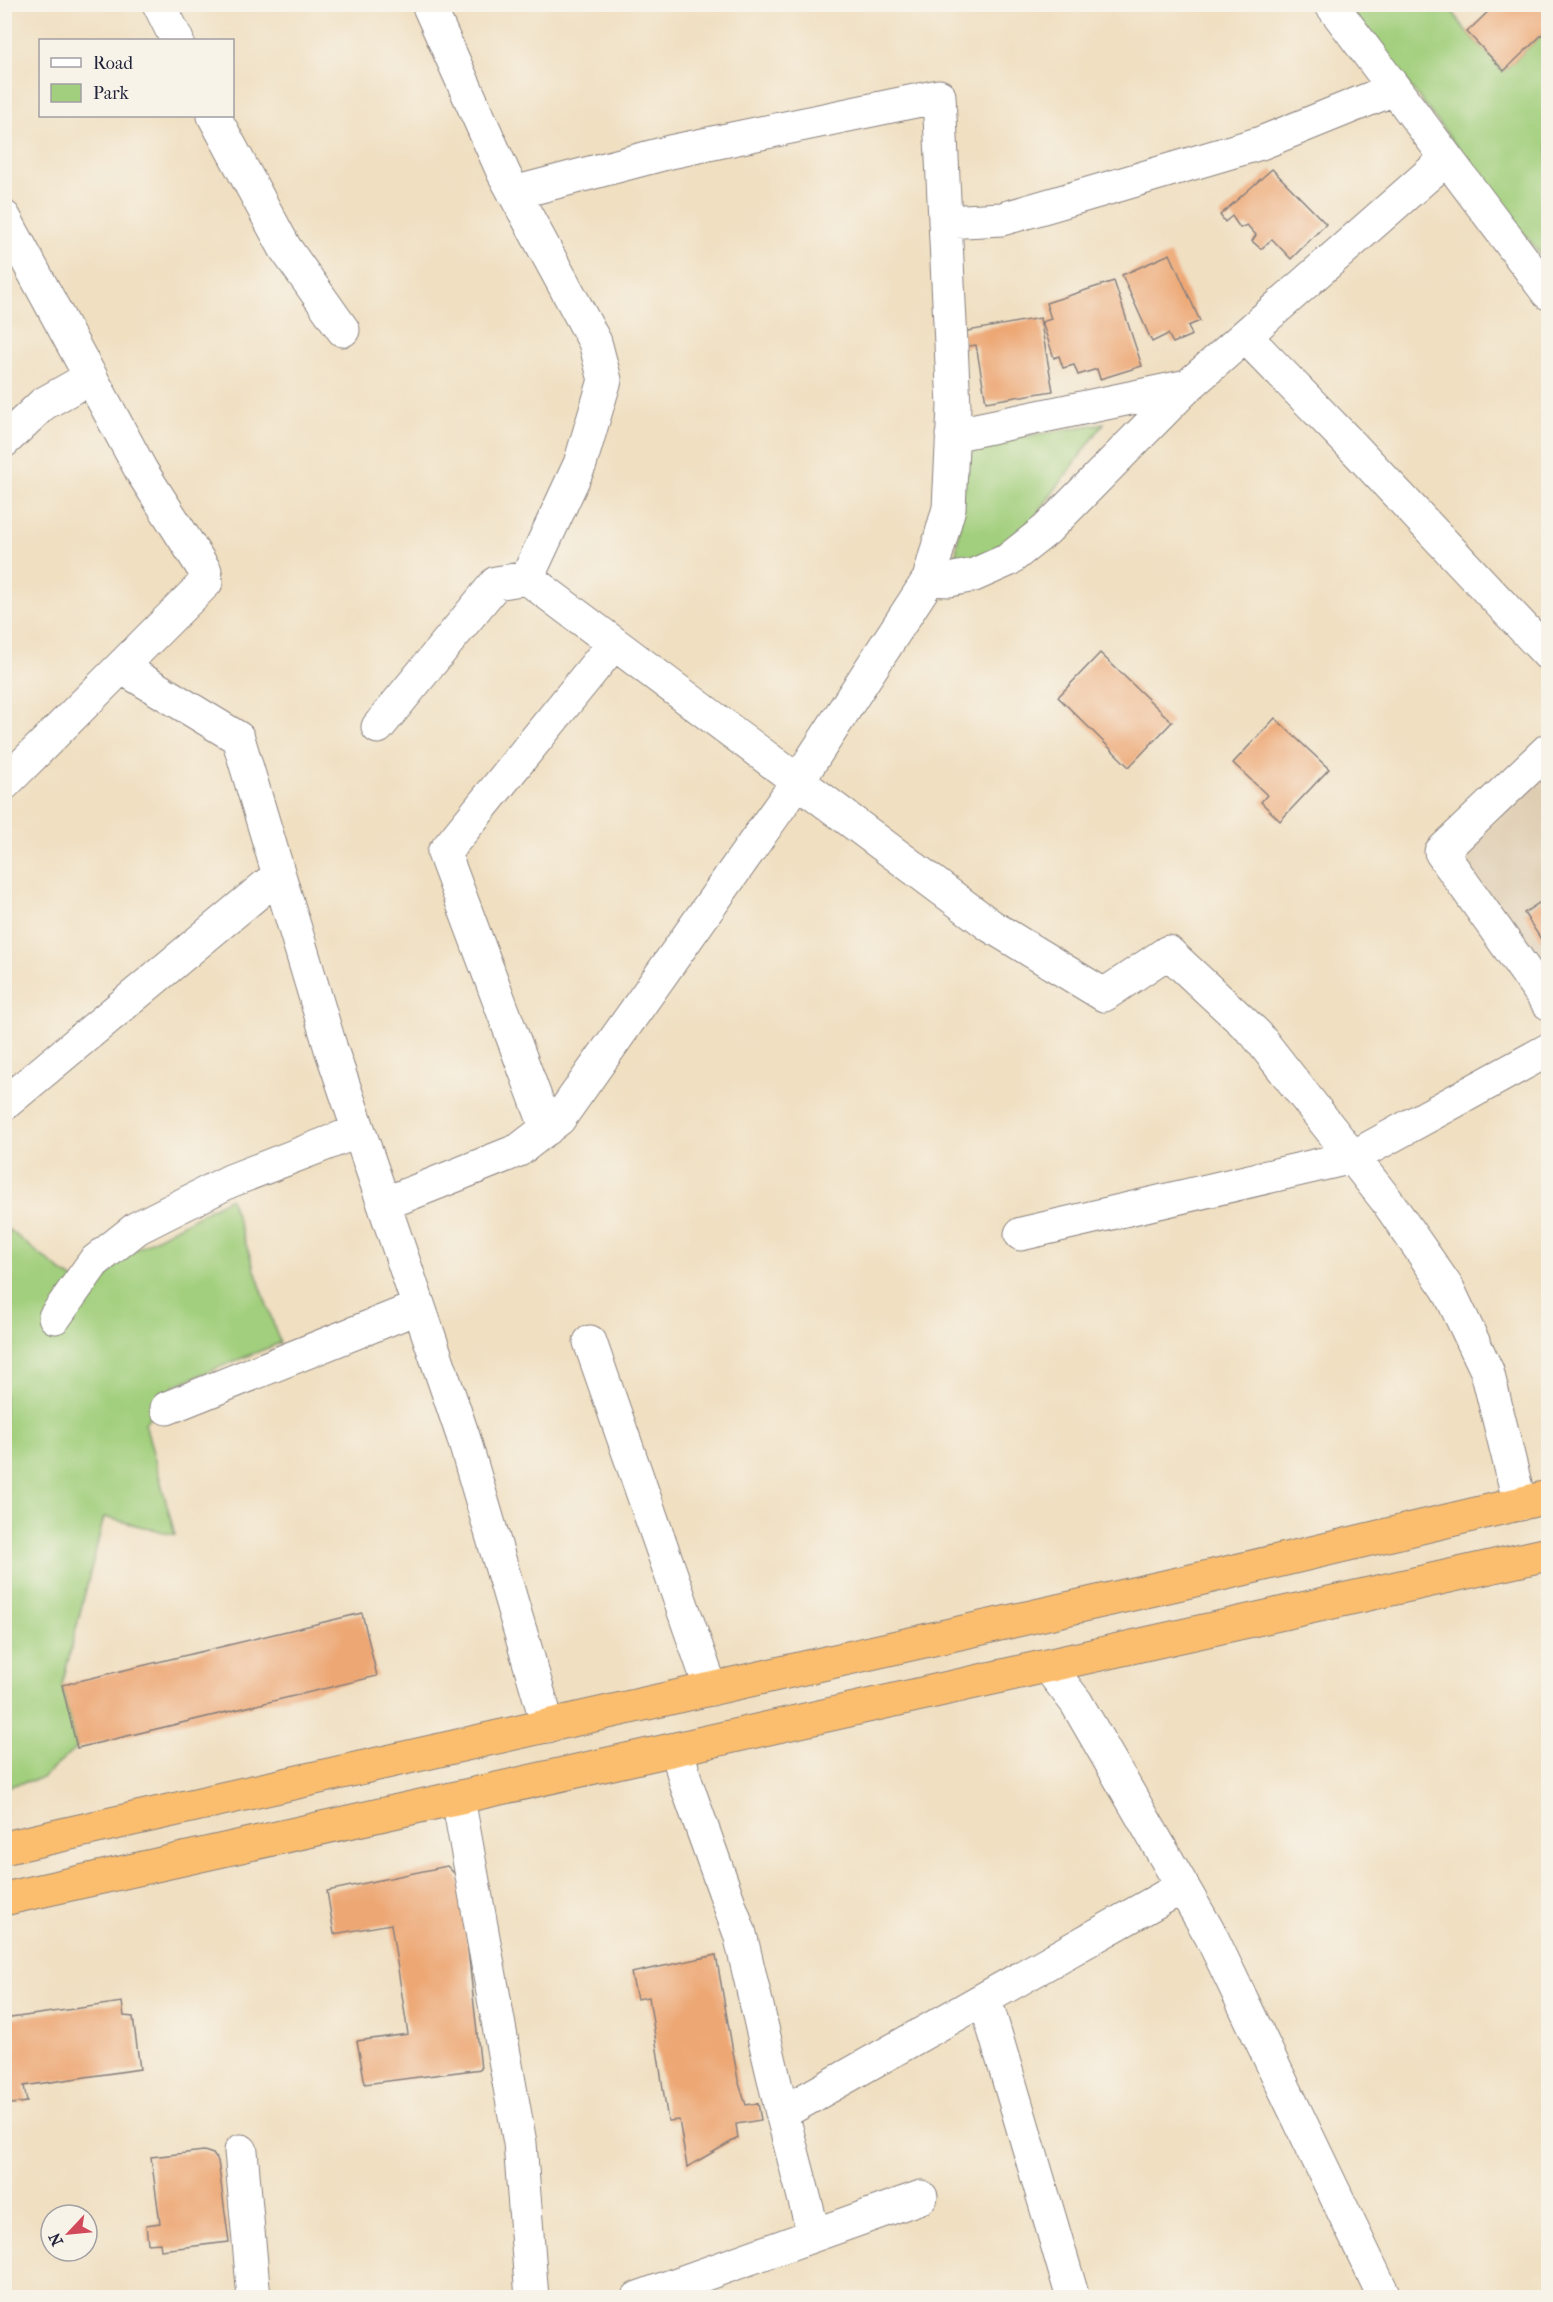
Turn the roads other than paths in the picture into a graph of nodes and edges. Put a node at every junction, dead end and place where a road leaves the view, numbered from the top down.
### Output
1 (159, 4) edge
2 (428, 4) edge
3 (1330, 4) edge
4 (176, 39) edge
5 (1394, 89) junction
6 (215, 117) edge
7 (1446, 159) junction
8 (514, 193) junction
9 (4, 216) edge
10 (945, 222) junction
11 (1548, 293) edge
12 (343, 330) dead end
13 (1245, 336) junction
14 (91, 377) junction
15 (1188, 386) junction
16 (952, 435) junction
17 (4, 441) edge
18 (527, 579) junction
19 (929, 579) junction
20 (614, 643) junction
21 (1548, 654) edge
22 (121, 667) junction
23 (378, 727) dead end
24 (1548, 750) edge
25 (798, 781) junction
26 (4, 784) edge
27 (279, 875) junction
28 (1548, 1003) edge
29 (1548, 1050) edge
30 (4, 1104) edge
31 (547, 1129) junction
32 (359, 1131) junction
33 (1353, 1157) junction
34 (384, 1204) junction
35 (1021, 1234) dead end
36 (419, 1307) junction
37 (55, 1317) dead end
38 (590, 1342) dead end
39 (167, 1408) dead end
40 (1534, 1501) edge
41 (1548, 1554) edge
42 (1048, 1666) junction
43 (711, 1689) junction
44 (548, 1726) junction
45 (677, 1749) junction
46 (458, 1798) junction
47 (4, 1848) edge
48 (1182, 1887) junction
49 (4, 1899) edge
50 (985, 1999) junction
51 (783, 2113) junction
52 (241, 2151) dead end
53 (921, 2197) dead end
54 (814, 2235) junction
55 (1376, 2295) edge
56 (254, 2298) edge
57 (532, 2298) edge
58 (638, 2298) edge
59 (1072, 2298) edge

1 - 4 street
2 - 8 street
3 - 5 street
5 - 7 street
5 - 10 street
6 - 12 street
7 - 11 street
7 - 13 street
8 - 10 street
8 - 18 street
9 - 14 street
10 - 16 street
13 - 15 street
13 - 21 street
14 - 17 street
14 - 22 street
15 - 16 street
15 - 19 street
16 - 19 street
18 - 20 street
18 - 23 street
19 - 25 street
20 - 25 street
20 - 31 street
22 - 26 street
22 - 27 street
24 - 28 street
25 - 31 street
25 - 33 street
27 - 30 street
27 - 32 street
29 - 33 street
31 - 34 street
32 - 34 street
32 - 37 street
33 - 35 street
33 - 40 street
34 - 36 street
36 - 39 street
36 - 44 street
38 - 43 street
40 - 43 highway
41 - 42 highway
42 - 45 highway
42 - 48 street
43 - 44 highway
44 - 47 highway
45 - 46 highway
45 - 51 street
46 - 49 highway
46 - 57 street
48 - 50 street
48 - 55 street
50 - 51 street
50 - 59 street
51 - 54 street
52 - 56 street
53 - 54 street
54 - 58 street

